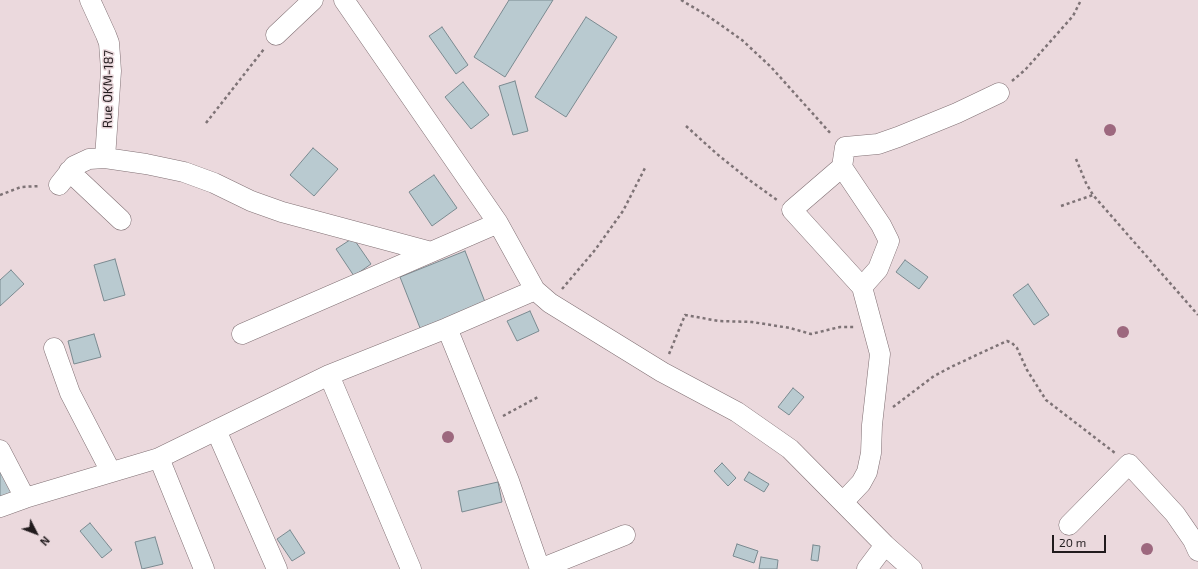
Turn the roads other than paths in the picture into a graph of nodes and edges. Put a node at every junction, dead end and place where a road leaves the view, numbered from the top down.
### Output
1 (90, 0) edge
2 (313, 0) edge
3 (344, 0) edge
4 (276, 35) road end
5 (999, 93) road end
6 (105, 158) junction
7 (842, 167) junction
8 (122, 220) dead end
9 (498, 223) junction
10 (431, 252) junction
11 (862, 287) junction
12 (535, 290) junction
13 (447, 328) junction
14 (242, 334) dead end
15 (54, 348) dead end
16 (328, 375) junction
17 (216, 430) junction
18 (0, 450) edge
19 (159, 458) junction
20 (110, 472) junction
21 (25, 498) junction
22 (843, 502) junction
23 (0, 507) edge
24 (1069, 525) dead end
25 (625, 535) dead end
26 (885, 545) junction
27 (1198, 551) edge
28 (204, 569) edge
29 (277, 569) edge
30 (411, 569) edge
31 (540, 569) edge
32 (867, 569) edge
33 (912, 569) edge

1 - 6 street, Rue OKM-187
2 - 4 street
3 - 9 street
5 - 7 street
6 - 8 street
6 - 10 street
7 - 11 street
7 - 11 street
9 - 10 street
9 - 12 street
10 - 14 street
11 - 22 street
12 - 13 street
12 - 22 street
13 - 16 street
13 - 31 street
15 - 20 street
16 - 17 street
16 - 30 street
17 - 19 street
17 - 29 street
18 - 21 street
19 - 20 street
19 - 28 street
20 - 21 street
21 - 23 street
22 - 26 street
24 - 27 street
25 - 31 street
26 - 32 street
26 - 33 street

